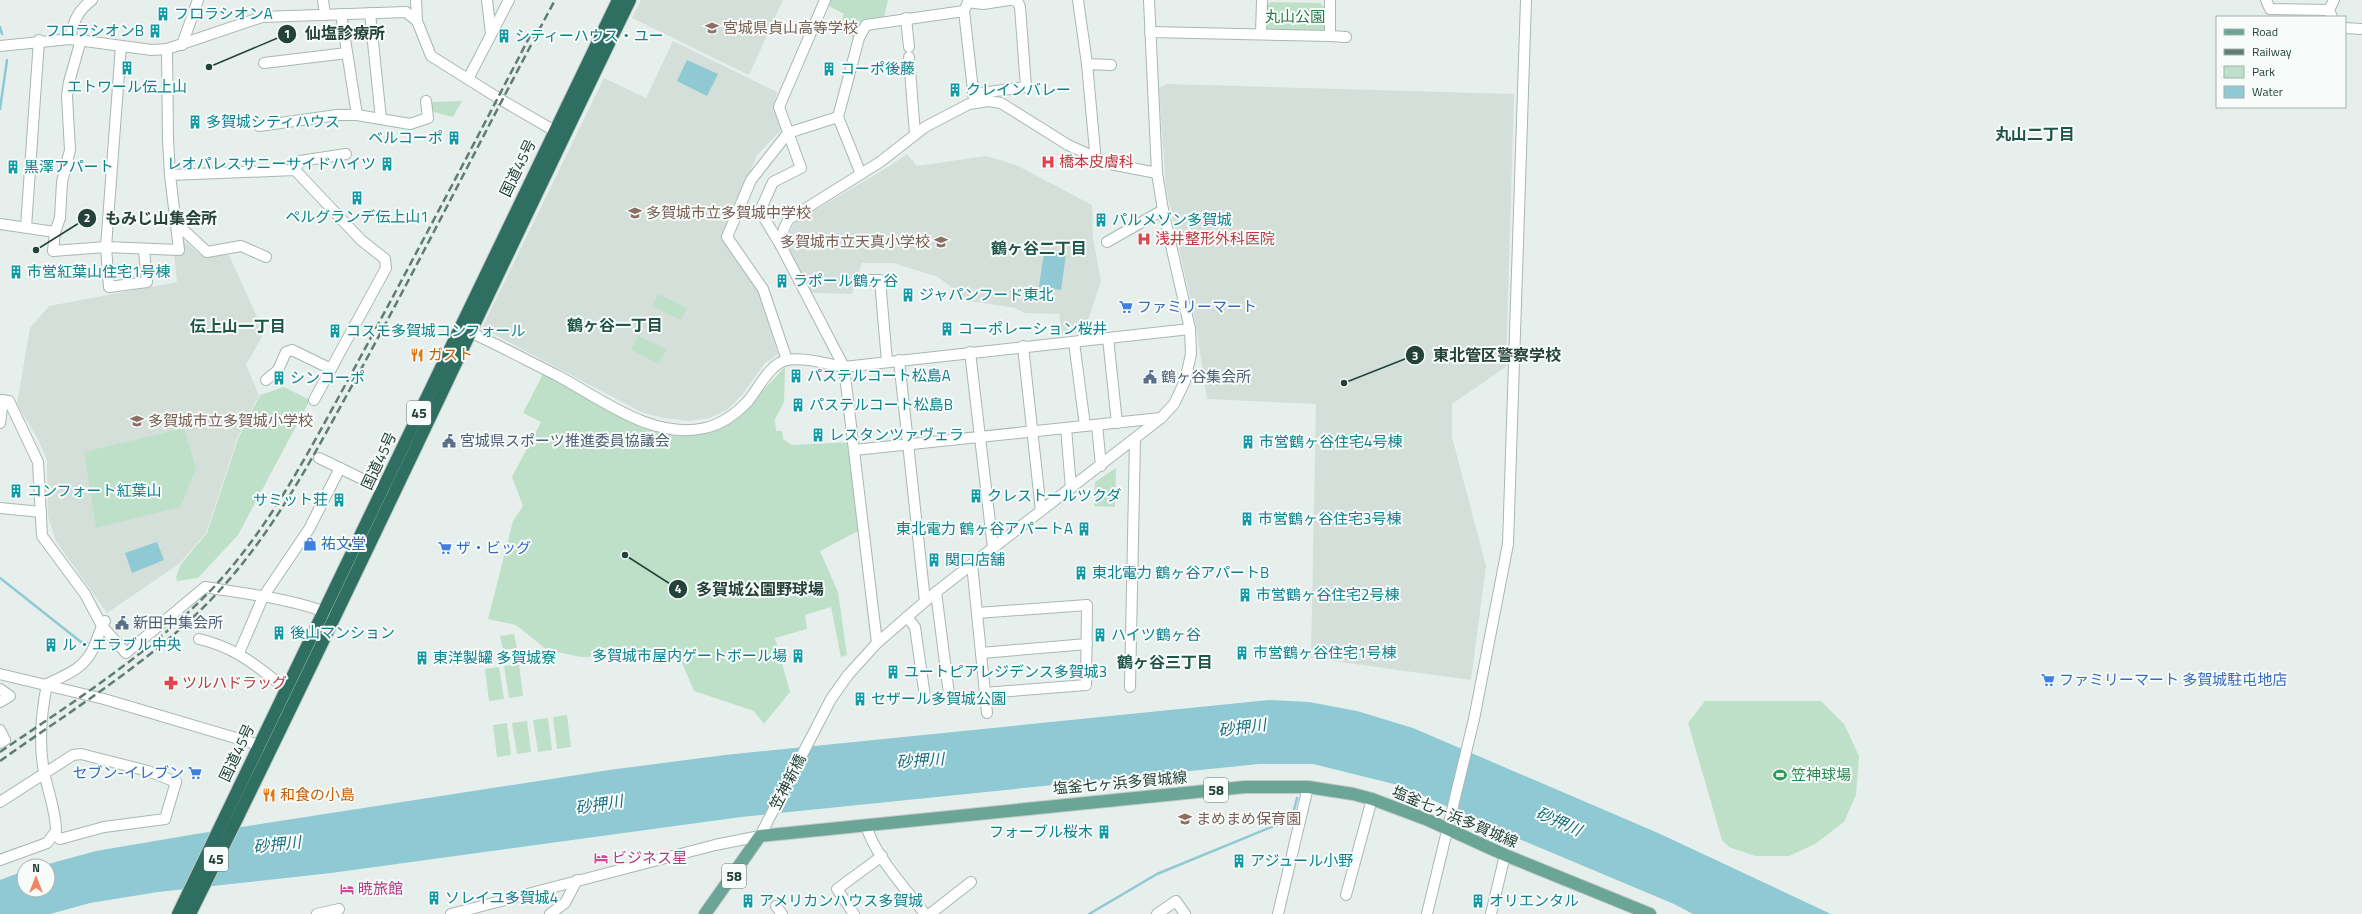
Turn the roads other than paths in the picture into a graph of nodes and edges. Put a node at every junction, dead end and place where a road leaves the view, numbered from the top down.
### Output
1 (92, 0) edge
2 (198, 0) edge
3 (323, 0) edge
4 (416, 0) edge
5 (487, 0) edge
6 (509, 0) edge
7 (618, 0) edge
8 (630, 0) edge
9 (825, 0) edge
10 (1009, 0) edge
11 (1013, 0) edge
12 (1078, 0) edge
13 (1150, 0) edge
14 (1262, 0) edge
15 (1330, 0) edge
16 (1526, 0) edge
17 (2266, 0) edge
18 (2334, 0) edge
19 (967, 4) edge
20 (370, 13) junction
21 (342, 14) junction
22 (2330, 14) edge
23 (325, 15) junction
24 (906, 18) junction
25 (417, 21) junction
26 (2346, 28) edge
27 (2362, 29) edge
28 (1150, 32) junction
29 (492, 34) junction
30 (1261, 34) junction
31 (1330, 36) junction
32 (1346, 37) dead end
33 (70, 39) junction
34 (39, 40) junction
35 (81, 40) junction
36 (182, 45) junction
37 (0, 46) edge
38 (121, 46) junction
39 (167, 49) junction
40 (347, 53) junction
41 (264, 63) dead end
42 (1087, 64) junction
43 (1111, 65) dead end
44 (468, 79) junction
45 (974, 98) junction
46 (426, 101) dead end
47 (357, 115) junction
48 (838, 117) junction
49 (381, 119) junction
50 (259, 126) dead end
51 (559, 133) junction
52 (788, 133) junction
53 (915, 134) junction
54 (346, 154) dead end
55 (1094, 157) junction
56 (295, 170) junction
57 (1157, 173) junction
58 (861, 174) junction
59 (170, 175) junction
60 (1163, 210) junction
61 (176, 223) junction
62 (0, 224) edge
63 (26, 227) junction
64 (55, 232) junction
65 (1107, 242) dead end
66 (781, 246) junction
67 (106, 247) junction
68 (144, 250) junction
69 (266, 257) dead end
70 (866, 280) dead end
71 (464, 329) junction
72 (1190, 330) junction
73 (1108, 338) junction
74 (1074, 342) junction
75 (1023, 346) junction
76 (970, 352) junction
77 (788, 360) junction
78 (899, 360) junction
79 (887, 362) junction
80 (844, 367) junction
81 (331, 370) junction
82 (266, 380) dead end
83 (1, 400) edge
84 (314, 400) dead end
85 (1161, 418) junction
86 (0, 423) edge
87 (1117, 423) junction
88 (1097, 425) junction
89 (1085, 426) junction
90 (1066, 428) junction
91 (1033, 431) junction
92 (979, 437) junction
93 (1134, 439) junction
94 (908, 445) junction
95 (854, 450) junction
96 (319, 458) dead end
97 (1101, 466) junction
98 (340, 468) junction
99 (1071, 488) junction
100 (388, 492) junction
101 (0, 508) edge
102 (41, 512) junction
103 (1041, 512) junction
104 (993, 548) junction
105 (972, 564) junction
106 (936, 592) junction
107 (263, 597) junction
108 (925, 601) junction
109 (324, 611) junction
110 (977, 613) junction
111 (335, 616) junction
112 (907, 617) junction
113 (104, 622) junction
114 (199, 639) dead end
115 (877, 643) junction
116 (1087, 644) junction
117 (239, 653) junction
118 (981, 653) junction
119 (0, 674) edge
120 (47, 684) junction
121 (1130, 687) dead end
122 (285, 688) junction
123 (0, 689) edge
124 (985, 693) junction
125 (949, 694) dead end
126 (925, 697) dead end
127 (0, 702) edge
128 (987, 713) dead end
129 (0, 730) edge
130 (0, 743) edge
131 (258, 744) junction
132 (270, 749) junction
133 (44, 775) junction
134 (1308, 787) junction
135 (1372, 800) junction
136 (0, 802) edge
137 (1448, 823) junction
138 (866, 825) junction
139 (55, 835) junction
140 (760, 836) junction
141 (1505, 855) junction
142 (882, 856) junction
143 (0, 860) edge
144 (577, 880) junction
145 (971, 882) dead end
146 (1346, 895) dead end
147 (339, 909) dead end
148 (178, 914) edge
149 (190, 914) edge
150 (317, 914) edge
151 (451, 914) edge
152 (550, 914) edge
153 (706, 914) edge
154 (854, 914) edge
155 (925, 914) edge
156 (930, 914) edge
157 (1157, 914) edge
158 (1185, 914) edge
159 (1278, 914) edge
160 (1427, 914) edge
161 (1491, 914) edge
162 (1650, 914) edge

1 - 33 street
2 - 36 street
3 - 23 street
4 - 25 street
5 - 29 street
6 - 29 street
7 - 51 highway, 国道45号 / 45
8 - 51 highway, 国道45号 / 45
9 - 52 street
10 - 19 street
11 - 45 street
12 - 42 street
13 - 28 street, 笠神新橋
14 - 30 street
15 - 31 street
16 - 137 street
17 - 22 street
18 - 22 street
19 - 24 street
19 - 45 street
20 - 21 street
20 - 25 street
20 - 49 street
21 - 23 street
21 - 40 street
23 - 36 street
24 - 48 street
24 - 53 street
25 - 44 street
26 - 27 street
28 - 30 street
28 - 57 street, 笠神新橋
29 - 44 street
30 - 31 street
31 - 32 street
33 - 34 street
33 - 35 street
34 - 37 street
34 - 63 street
35 - 38 street
35 - 64 street
36 - 39 street
38 - 39 street
38 - 67 street
39 - 59 street
40 - 41 street
40 - 47 street
42 - 43 street
42 - 55 street
44 - 51 street
45 - 53 street
45 - 55 street
46 - 49 street
47 - 49 street
47 - 50 street
48 - 52 street
48 - 58 street
51 - 71 highway, 国道45号 / 45
52 - 66 street
52 - 77 street
53 - 58 street
54 - 56 street
55 - 57 street
56 - 59 street
56 - 81 street
57 - 60 street, 笠神新橋
58 - 66 street
59 - 61 street
60 - 65 street
60 - 72 street, 笠神新橋
61 - 68 street
61 - 69 street
62 - 63 street
63 - 64 street
64 - 67 street
66 - 80 street
67 - 68 street
67 - 68 street
70 - 79 street
71 - 77 street
71 - 100 highway, 国道45号 / 45
72 - 73 street
72 - 85 street, 笠神新橋
73 - 74 street
73 - 87 street
74 - 75 street
74 - 89 street
75 - 76 street
75 - 91 street
76 - 78 street
76 - 92 street
77 - 80 street
78 - 79 street
78 - 94 street
79 - 80 street
80 - 95 street
81 - 82 street
81 - 84 street
83 - 86 street
83 - 102 street
85 - 87 street
85 - 93 street, 笠神新橋
87 - 88 street
88 - 89 street
88 - 97 street
89 - 90 street
90 - 91 street
90 - 99 street
91 - 92 street
91 - 103 street
92 - 94 street
92 - 104 street
93 - 97 street, 笠神新橋
93 - 121 street
94 - 95 street
94 - 108 street
95 - 115 street
96 - 98 street
97 - 99 street, 笠神新橋
98 - 100 street
98 - 107 street
99 - 103 street, 笠神新橋
100 - 109 highway, 国道45号 / 45
100 - 111 highway, 国道45号 / 45
101 - 102 street
102 - 113 street
103 - 104 street, 笠神新橋
104 - 105 street, 笠神新橋
105 - 106 street, 笠神新橋
105 - 110 street
106 - 108 street, 笠神新橋
106 - 125 street
107 - 109 street
107 - 113 street
107 - 117 street
108 - 112 street, 笠神新橋
109 - 111 street
109 - 122 highway, 国道45号 / 45
110 - 116 street
110 - 118 street
111 - 132 highway, 国道45号 / 45
112 - 115 street, 笠神新橋
112 - 126 street
113 - 120 street
114 - 117 street
115 - 140 street, 笠神新橋
116 - 118 street
116 - 124 street
117 - 122 street
118 - 124 street
119 - 120 street
120 - 131 street
120 - 133 street
122 - 131 highway, 国道45号 / 45
123 - 127 street
124 - 128 street
129 - 130 street
131 - 132 street
131 - 148 highway, 国道45号 / 45
132 - 149 highway, 国道45号 / 45
133 - 136 street
133 - 139 street
133 - 139 street
134 - 135 main road, 塩釜七ヶ浜多賀城線 / 58
134 - 138 main road, 塩釜七ヶ浜多賀城線 / 58
134 - 159 street
135 - 137 main road, 塩釜七ヶ浜多賀城線 / 58
135 - 146 street
137 - 141 main road, 塩釜七ヶ浜多賀城線 / 58
137 - 160 street
138 - 140 main road, 塩釜七ヶ浜多賀城線 / 58
138 - 142 street
139 - 143 street
140 - 144 street
140 - 153 main road, 58
141 - 161 street
141 - 162 main road, 塩釜七ヶ浜多賀城線 / 58
142 - 154 street
142 - 155 street
144 - 151 street
144 - 152 street
145 - 156 street
147 - 150 street
157 - 158 street

